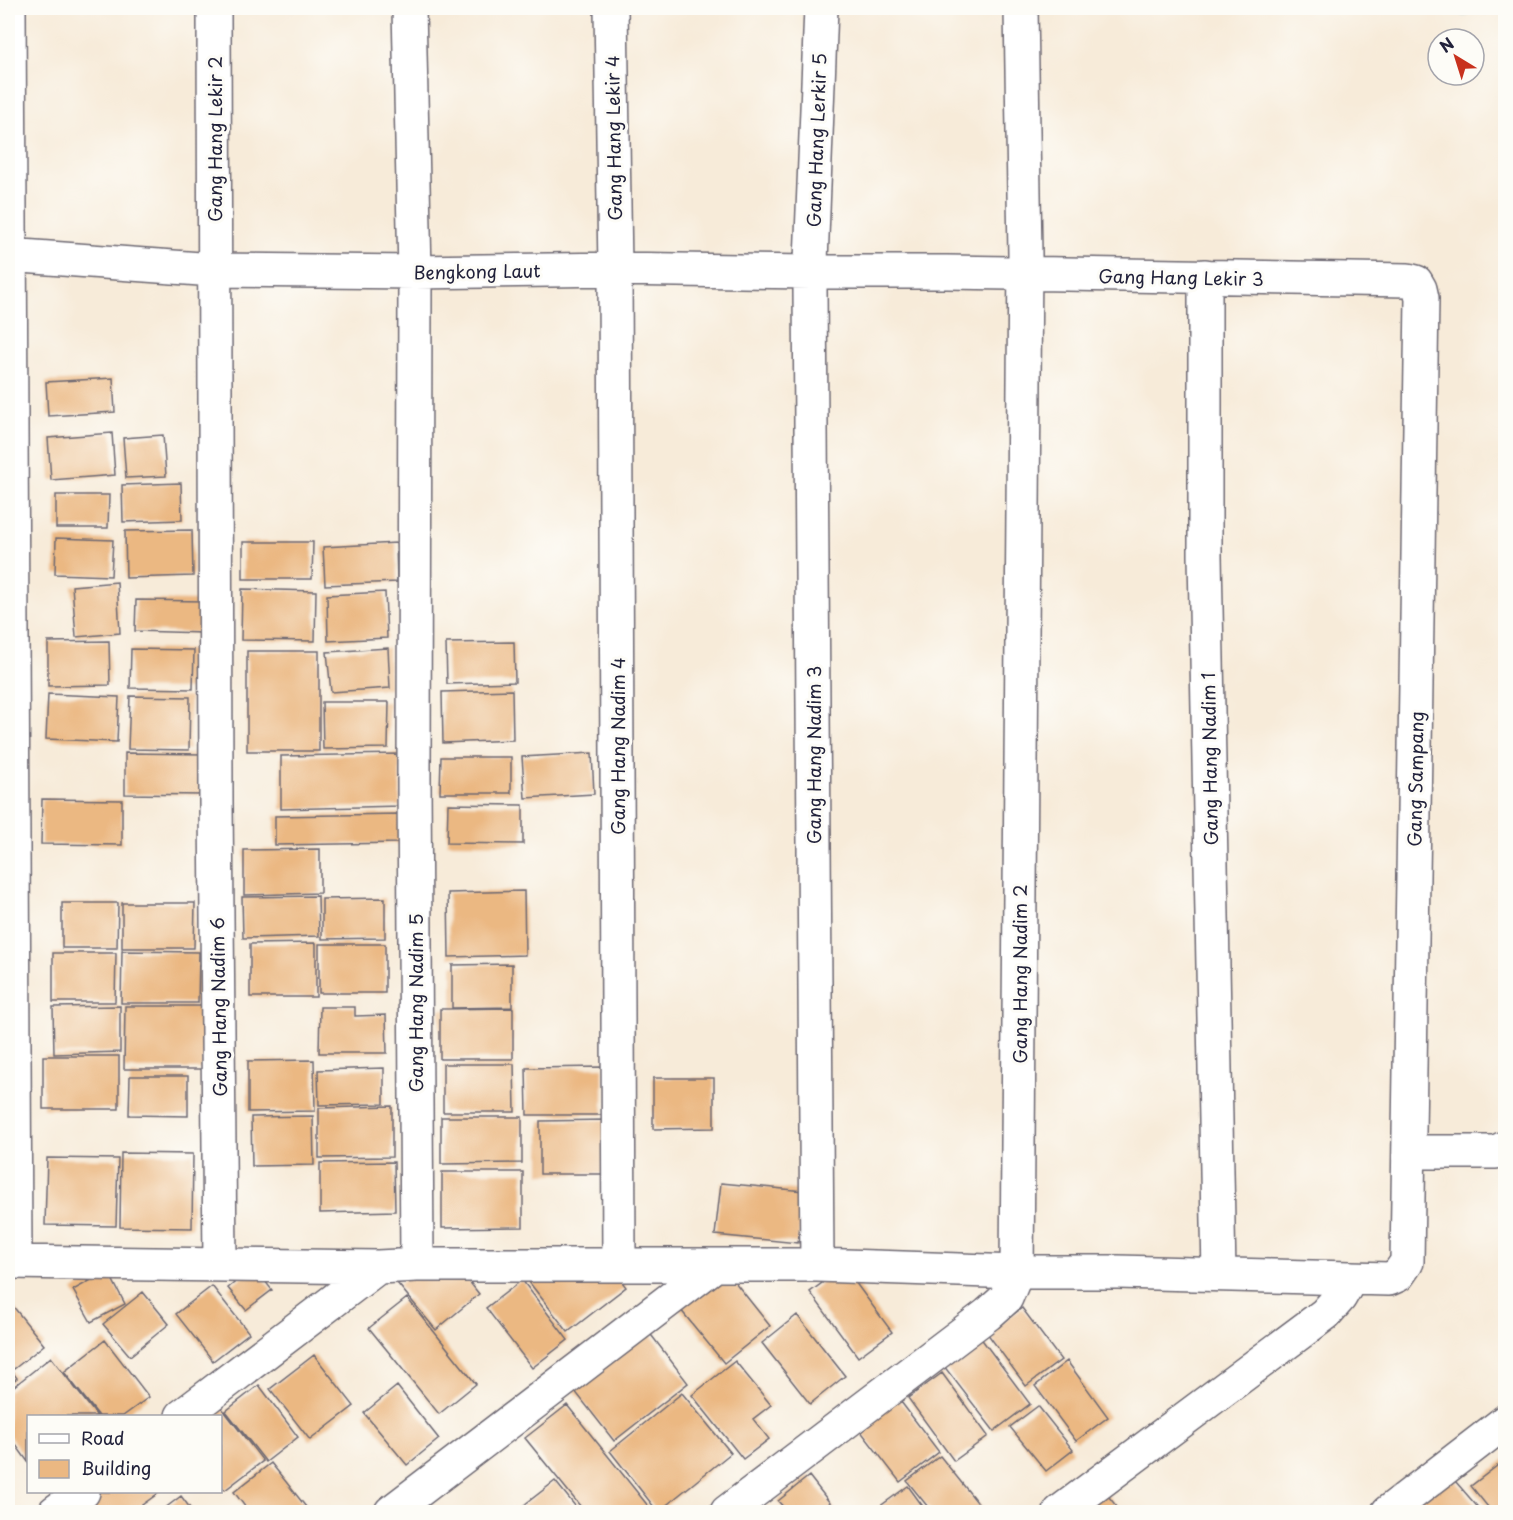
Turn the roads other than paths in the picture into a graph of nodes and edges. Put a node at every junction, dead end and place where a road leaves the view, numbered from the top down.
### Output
1 (9, 8) edge
2 (214, 8) edge
3 (409, 8) edge
4 (611, 8) edge
5 (821, 8) edge
6 (1021, 8) edge
7 (9, 255) edge
8 (214, 270) junction
9 (615, 270) junction
10 (415, 272) junction
11 (947, 272) joint
12 (811, 273) junction
13 (1025, 274) junction
14 (1205, 276) junction
15 (1416, 282) joint
16 (216, 801) joint
17 (1506, 1147) edge
18 (1409, 1152) junction
19 (817, 1251) junction
20 (1017, 1257) junction
21 (11, 1262) edge
22 (220, 1264) junction
23 (619, 1264) junction
24 (417, 1265) junction
25 (715, 1265) junction
26 (378, 1267) junction
27 (1219, 1274) junction
28 (1351, 1278) junction
29 (183, 1415) edge
30 (1506, 1421) edge
31 (80, 1493) edge
32 (56, 1512) edge
33 (391, 1512) edge
34 (727, 1512) edge
35 (1059, 1512) edge
36 (1388, 1512) edge

1 - 7 street
2 - 8 street, Gang Hang Lekir 2
3 - 10 street, Gang Hang Nadim 5
4 - 9 street, Gang Hang Lekir 4
5 - 12 street, Gang Hang Lerkir 5
6 - 13 street, Gang Hang Nadim 2
7 - 8 street, Bengkong Laut
7 - 21 street
8 - 10 street, Bengkong Laut
8 - 16 street, Gang Hang Lekir 2
9 - 10 street, Bengkong Laut
9 - 12 street, Bengkong Laut
9 - 23 street, Gang Hang Nadim 4
10 - 24 street, Gang Hang Nadim 5
11 - 12 street, Bengkong Laut
11 - 13 street, Gang Hang Lekir 3
12 - 19 street, Gang Hang Nadim 3
13 - 14 street, Gang Hang Lekir 3
13 - 20 street, Gang Hang Nadim 2
14 - 15 street, Gang Hang Lekir 3
14 - 27 street, Gang Hang Nadim 1
15 - 18 street, Gang Sampang
16 - 22 street, Gang Hang Nadim 6
17 - 18 street
18 - 28 street, Gang Sampang
19 - 20 street
19 - 25 street
20 - 27 street
20 - 34 street
21 - 22 street
22 - 26 street
23 - 24 street
23 - 25 street
24 - 26 street
25 - 33 street
26 - 29 street
27 - 28 street
28 - 35 street
30 - 36 street
31 - 32 street

